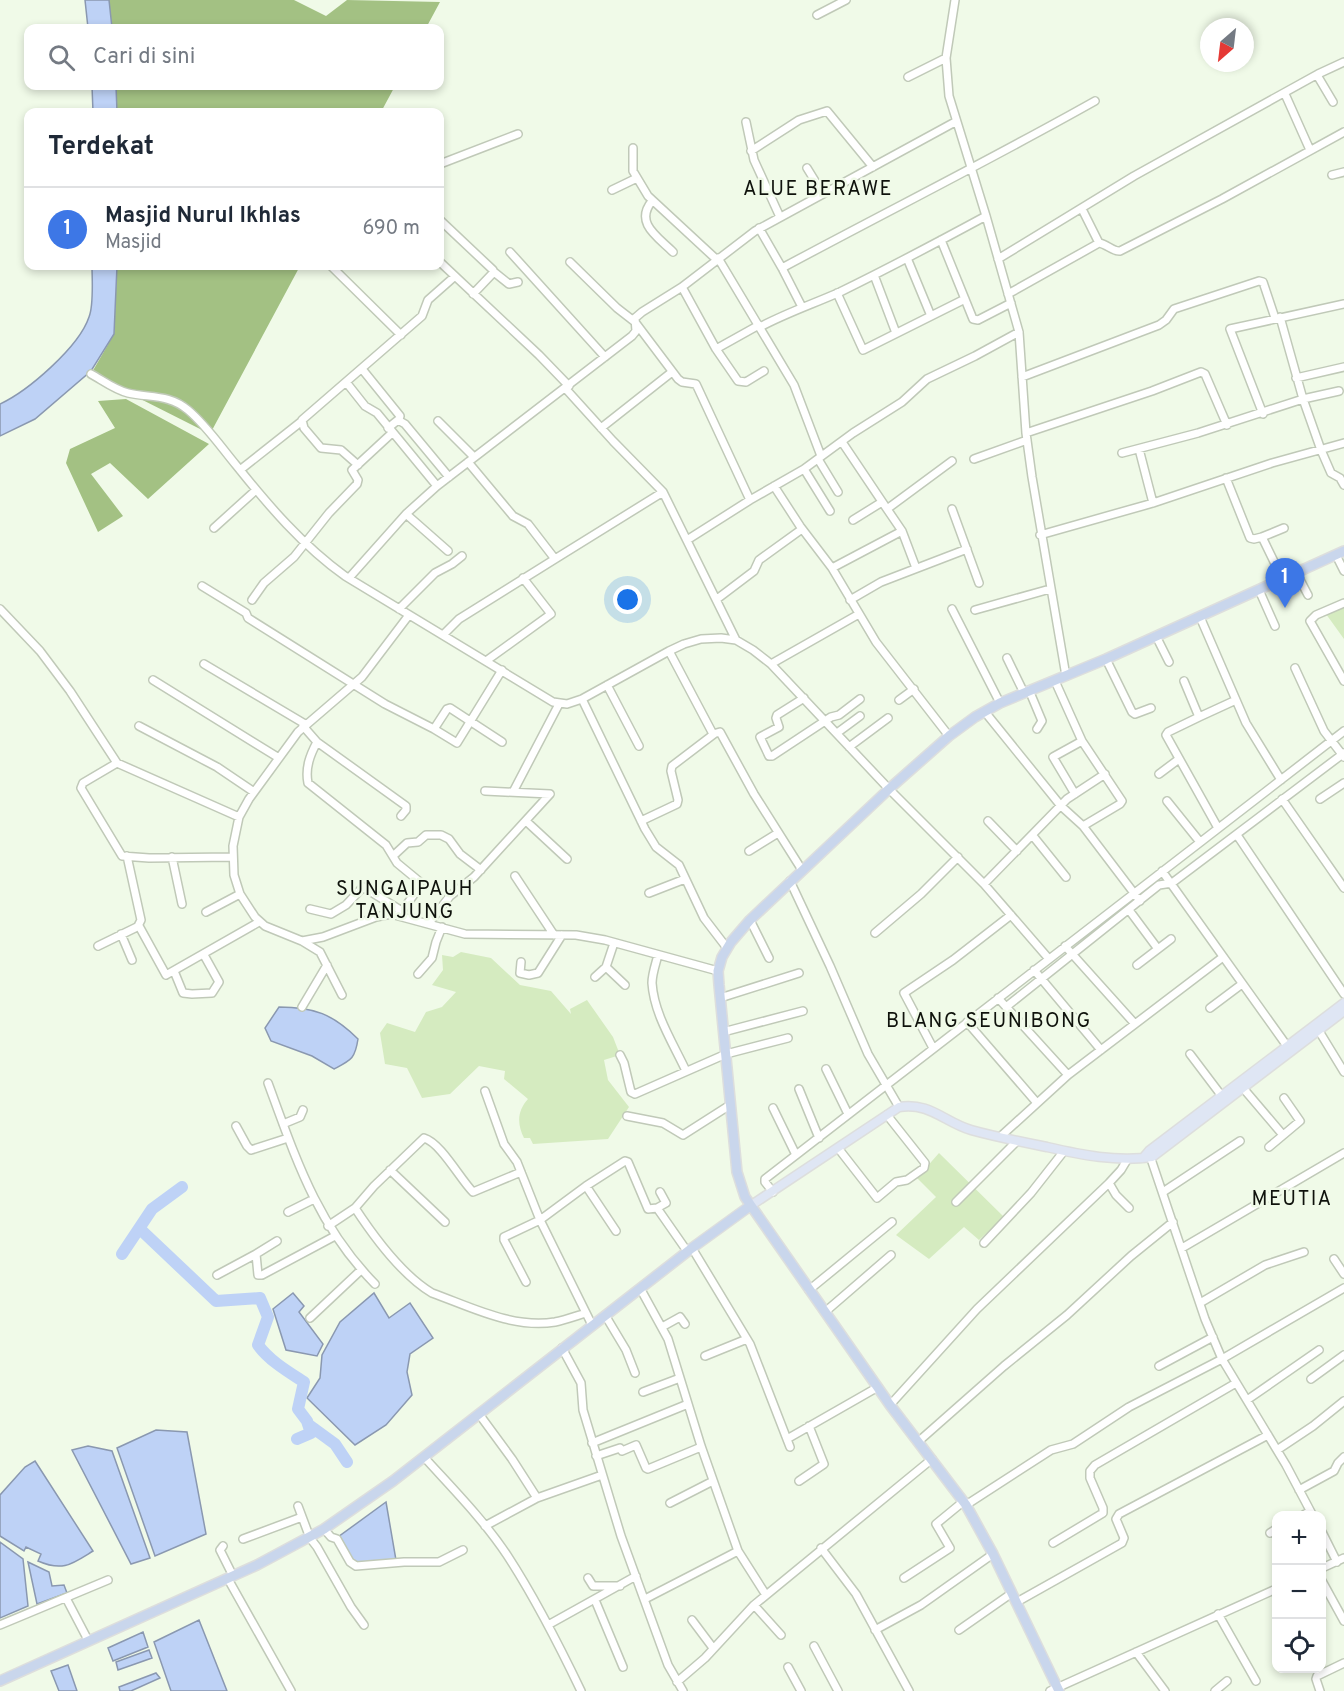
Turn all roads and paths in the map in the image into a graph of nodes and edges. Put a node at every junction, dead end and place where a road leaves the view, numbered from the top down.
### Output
1 (846, 0) edge
2 (955, 0) edge
3 (817, 15) dead end
4 (946, 58) junction
5 (1343, 65) edge
6 (1317, 75) junction
7 (908, 77) dead end
8 (1285, 94) junction
9 (1095, 101) dead end
10 (1333, 102) dead end
11 (746, 122) dead end
12 (956, 122) junction
13 (1344, 132) edge
14 (518, 134) dead end
15 (633, 148) dead end
16 (1310, 150) junction
17 (751, 151) junction
18 (444, 162) edge
19 (873, 167) junction
20 (807, 168) dead end
21 (972, 168) junction
22 (1344, 172) edge
23 (1332, 175) dead end
24 (637, 178) junction
25 (612, 190) dead end
26 (823, 194) junction
27 (652, 201) junction
28 (1082, 209) junction
29 (986, 216) junction
30 (780, 217) junction
31 (444, 224) edge
32 (759, 228) junction
33 (941, 240) junction
34 (1099, 243) junction
35 (510, 252) dead end
36 (673, 252) dead end
37 (907, 258) junction
38 (717, 259) junction
39 (998, 259) junction
40 (570, 262) dead end
41 (444, 266) edge
42 (782, 268) junction
43 (335, 270) edge
44 (494, 272) junction
45 (874, 275) junction
46 (454, 277) junction
47 (518, 282) dead end
48 (682, 287) junction
49 (837, 293) junction
50 (472, 294) junction
51 (1008, 294) junction
52 (965, 299) junction
53 (1011, 303) junction
54 (1344, 304) edge
55 (802, 307) junction
56 (931, 316) junction
57 (1277, 318) junction
58 (635, 322) junction
59 (760, 326) junction
60 (1019, 332) junction
61 (896, 333) junction
62 (401, 335) junction
63 (716, 350) junction
64 (605, 357) junction
65 (1344, 367) edge
66 (362, 369) junction
67 (764, 371) dead end
68 (672, 372) junction
69 (91, 374) dead end
70 (1022, 377) junction
71 (1296, 378) junction
72 (346, 382) junction
73 (567, 387) junction
74 (1339, 391) dead end
75 (1303, 399) junction
76 (1263, 414) junction
77 (399, 420) junction
78 (438, 421) dead end
79 (302, 422) junction
80 (1227, 425) junction
81 (601, 428) junction
82 (390, 430) junction
83 (1027, 437) junction
84 (842, 442) junction
85 (1344, 443) edge
86 (1139, 449) junction
87 (1321, 450) junction
88 (1122, 453) dead end
89 (820, 458) junction
90 (974, 459) dead end
91 (471, 460) junction
92 (952, 461) dead end
93 (358, 465) junction
94 (804, 469) junction
95 (240, 470) junction
96 (449, 477) junction
97 (1226, 478) junction
98 (1344, 485) edge
99 (436, 486) junction
100 (774, 486) junction
101 (256, 490) junction
102 (663, 492) junction
103 (838, 492) dead end
104 (750, 500) junction
105 (882, 502) junction
106 (1153, 503) junction
107 (887, 509) junction
108 (952, 509) dead end
109 (831, 511) dead end
110 (406, 514) junction
111 (853, 520) dead end
112 (214, 528) dead end
113 (1284, 528) dead end
114 (802, 530) junction
115 (902, 531) junction
116 (1040, 535) junction
117 (1262, 537) junction
118 (687, 540) junction
119 (305, 542) junction
120 (967, 549) junction
121 (448, 551) dead end
122 (1340, 553) edge
123 (462, 556) dead end
124 (555, 559) junction
125 (832, 568) junction
126 (916, 568) junction
127 (1344, 571) edge
128 (1296, 572) junction
129 (348, 578) junction
130 (523, 578) junction
131 (1282, 578) junction
132 (979, 583) dead end
133 (202, 586) dead end
134 (1050, 589) junction
135 (1259, 590) junction
136 (1308, 595) dead end
137 (717, 599) junction
138 (252, 600) dead end
139 (850, 600) junction
140 (1344, 603) edge
141 (0, 609) edge
142 (399, 609) junction
143 (952, 609) dead end
144 (975, 610) dead end
145 (859, 614) junction
146 (409, 615) junction
147 (1200, 617) junction
148 (1275, 626) dead end
149 (443, 635) junction
150 (1156, 636) junction
151 (736, 640) junction
152 (669, 651) junction
153 (1007, 658) dead end
154 (1106, 659) junction
155 (486, 661) junction
156 (1169, 662) dead end
157 (204, 664) dead end
158 (771, 664) junction
159 (1295, 668) dead end
160 (502, 670) junction
161 (1066, 676) junction
162 (153, 681) dead end
163 (1055, 681) junction
164 (1184, 681) dead end
165 (1344, 681) edge
166 (354, 685) junction
167 (607, 685) junction
168 (914, 689) junction
169 (1027, 692) junction
170 (804, 698) junction
171 (582, 699) junction
172 (860, 699) dead end
173 (899, 699) dead end
174 (1236, 700) junction
175 (1000, 703) junction
176 (559, 704) junction
177 (1150, 708) dead end
178 (985, 712) junction
179 (860, 716) dead end
180 (1199, 717) junction
181 (888, 718) dead end
182 (469, 721) junction
183 (826, 721) junction
184 (304, 725) junction
185 (139, 726) dead end
186 (434, 729) junction
187 (1036, 729) dead end
188 (1344, 731) edge
189 (837, 733) junction
190 (714, 734) junction
191 (949, 736) junction
192 (1082, 741) junction
193 (1331, 741) junction
194 (317, 742) junction
195 (502, 742) dead end
196 (639, 746) dead end
197 (849, 747) junction
198 (1343, 754) edge
199 (279, 758) junction
200 (1179, 759) junction
201 (117, 763) junction
202 (1105, 774) junction
203 (1159, 774) dead end
204 (1281, 780) junction
205 (1344, 783) edge
206 (889, 789) junction
207 (485, 791) dead end
208 (254, 792) junction
209 (513, 792) junction
210 (1075, 794) junction
211 (1282, 799) junction
212 (1320, 799) dead end
213 (1167, 801) dead end
214 (1061, 806) junction
215 (401, 816) dead end
216 (239, 817) junction
217 (526, 821) junction
218 (641, 821) junction
219 (988, 821) dead end
220 (1083, 826) junction
221 (1218, 828) junction
222 (778, 833) junction
223 (1237, 835) junction
224 (1033, 836) junction
225 (1200, 842) junction
226 (749, 851) dead end
227 (1017, 851) junction
228 (127, 856) junction
229 (393, 856) junction
230 (172, 857) junction
231 (233, 857) junction
232 (958, 858) junction
233 (567, 859) dead end
234 (481, 870) junction
235 (802, 870) junction
236 (1162, 871) junction
237 (515, 876) dead end
238 (1066, 877) dead end
239 (685, 879) junction
240 (790, 881) junction
241 (1172, 883) junction
242 (984, 884) junction
243 (1344, 888) edge
244 (649, 893) dead end
245 (1134, 893) junction
246 (240, 894) junction
247 (1140, 901) junction
248 (182, 904) dead end
249 (310, 909) dead end
250 (1129, 910) junction
251 (206, 912) dead end
252 (401, 913) junction
253 (1011, 915) junction
254 (750, 920) junction
255 (259, 922) junction
256 (429, 923) junction
257 (138, 926) junction
258 (442, 927) junction
259 (875, 933) dead end
260 (120, 934) junction
261 (558, 935) junction
262 (1171, 939) dead end
263 (302, 941) junction
264 (614, 943) junction
265 (98, 946) dead end
266 (1065, 946) junction
267 (727, 948) junction
268 (1158, 949) junction
269 (1073, 954) junction
270 (204, 955) junction
271 (658, 955) junction
272 (1223, 957) junction
273 (769, 958) dead end
274 (1049, 958) junction
275 (132, 960) dead end
276 (521, 962) dead end
277 (327, 965) junction
278 (1137, 965) dead end
279 (606, 967) junction
280 (1034, 970) junction
281 (174, 971) junction
282 (718, 971) junction
283 (799, 973) dead end
284 (418, 974) dead end
285 (595, 977) dead end
286 (1041, 979) junction
287 (1242, 984) junction
288 (625, 985) dead end
289 (1344, 994) edge
290 (342, 995) dead end
291 (720, 998) junction
292 (998, 998) junction
293 (1344, 1003) edge
294 (302, 1007) dead end
295 (1006, 1007) junction
296 (1210, 1008) dead end
297 (803, 1011) dead end
298 (1344, 1011) edge
299 (967, 1022) junction
300 (1135, 1023) junction
301 (1319, 1031) junction
302 (723, 1032) junction
303 (788, 1038) dead end
304 (1287, 1046) junction
305 (933, 1048) junction
306 (1101, 1050) junction
307 (726, 1054) junction
308 (1190, 1054) dead end
309 (620, 1055) dead end
310 (1273, 1061) junction
311 (826, 1069) dead end
312 (686, 1071) junction
313 (1344, 1072) edge
314 (1068, 1075) junction
315 (268, 1083) dead end
316 (885, 1085) junction
317 (1244, 1088) junction
318 (799, 1089) dead end
319 (485, 1091) dead end
320 (1221, 1095) junction
321 (1284, 1098) dead end
322 (1037, 1103) junction
323 (730, 1105) junction
324 (899, 1107) junction
325 (773, 1108) dead end
326 (303, 1110) dead end
327 (848, 1114) junction
328 (887, 1115) junction
329 (627, 1116) dead end
330 (283, 1124) junction
331 (236, 1126) dead end
332 (1283, 1135) junction
333 (1000, 1137) junction
334 (288, 1138) junction
335 (819, 1138) junction
336 (1017, 1141) junction
337 (1240, 1141) dead end
338 (1269, 1147) dead end
339 (838, 1148) junction
340 (1064, 1151) junction
341 (1344, 1153) edge
342 (796, 1155) junction
343 (1148, 1156) junction
344 (1127, 1160) junction
345 (390, 1170) junction
346 (521, 1172) junction
347 (1109, 1183) junction
348 (586, 1186) junction
349 (660, 1192) dead end
350 (1163, 1192) junction
351 (771, 1193) junction
352 (314, 1199) junction
353 (956, 1202) dead end
354 (750, 1206) junction
355 (355, 1208) junction
356 (657, 1208) junction
357 (1129, 1208) dead end
358 (288, 1212) dead end
359 (540, 1220) junction
360 (445, 1222) dead end
361 (891, 1222) dead end
362 (1173, 1222) junction
363 (328, 1226) junction
364 (616, 1231) dead end
365 (335, 1236) junction
366 (277, 1241) dead end
367 (984, 1243) dead end
368 (1182, 1248) junction
369 (690, 1249) junction
370 (1304, 1252) dead end
371 (256, 1254) junction
372 (891, 1255) dead end
373 (1334, 1259) dead end
374 (361, 1270) junction
375 (1344, 1274) edge
376 (217, 1275) dead end
377 (525, 1282) dead end
378 (375, 1284) dead end
379 (640, 1288) junction
380 (1344, 1288) edge
381 (809, 1290) junction
382 (1200, 1303) junction
383 (825, 1312) junction
384 (586, 1313) junction
385 (605, 1315) junction
386 (310, 1318) dead end
387 (685, 1324) dead end
388 (592, 1325) junction
389 (662, 1327) junction
390 (1213, 1337) junction
391 (747, 1339) junction
392 (562, 1348) junction
393 (1319, 1350) dead end
394 (1344, 1355) edge
395 (705, 1356) dead end
396 (1222, 1359) junction
397 (1159, 1366) dead end
398 (635, 1373) dead end
399 (680, 1378) junction
400 (1311, 1379) dead end
401 (1236, 1383) junction
402 (878, 1387) junction
403 (643, 1392) dead end
404 (1247, 1400) junction
405 (1344, 1401) edge
406 (688, 1404) junction
407 (890, 1405) junction
408 (478, 1414) junction
409 (809, 1426) junction
410 (1268, 1435) junction
411 (787, 1439) junction
412 (919, 1441) junction
413 (592, 1443) junction
414 (701, 1447) junction
415 (790, 1447) dead end
416 (1277, 1450) junction
417 (596, 1456) junction
418 (424, 1457) junction
419 (1344, 1457) edge
420 (932, 1459) junction
421 (602, 1475) junction
422 (713, 1481) junction
423 (799, 1481) dead end
424 (1299, 1490) junction
425 (537, 1498) junction
426 (670, 1503) dead end
427 (965, 1503) junction
428 (298, 1506) dead end
429 (1311, 1511) edge
430 (302, 1517) junction
431 (485, 1526) junction
432 (324, 1529) junction
433 (310, 1538) junction
434 (1326, 1538) edge
435 (243, 1539) dead end
436 (1053, 1543) dead end
437 (223, 1546) dead end
438 (821, 1548) junction
439 (463, 1550) dead end
440 (738, 1551) junction
441 (993, 1554) junction
442 (1340, 1560) edge
443 (1326, 1566) edge
444 (636, 1576) junction
445 (230, 1577) junction
446 (588, 1578) dead end
447 (904, 1578) dead end
448 (108, 1580) dead end
449 (620, 1586) junction
450 (1326, 1588) edge
451 (1272, 1590) edge
452 (1012, 1593) junction
453 (766, 1595) junction
454 (66, 1598) junction
455 (645, 1599) junction
456 (595, 1600) junction
457 (1017, 1602) junction
458 (754, 1605) junction
459 (1218, 1614) junction
460 (692, 1620) dead end
461 (1344, 1621) edge
462 (0, 1625) edge
463 (364, 1625) dead end
464 (548, 1625) junction
465 (875, 1630) junction
466 (959, 1630) dead end
467 (781, 1635) dead end
468 (88, 1640) junction
469 (814, 1646) dead end
470 (713, 1648) junction
471 (1136, 1652) junction
472 (1344, 1663) edge
473 (623, 1667) dead end
474 (788, 1668) dead end
475 (0, 1681) edge
476 (1227, 1681) dead end
477 (1256, 1681) dead end
478 (677, 1682) junction
479 (1056, 1690) edge
480 (291, 1691) edge
481 (581, 1691) edge
482 (683, 1691) edge
483 (801, 1691) edge
484 (838, 1691) edge
485 (909, 1691) edge
486 (1165, 1691) edge
487 (1215, 1691) edge
488 (1320, 1691) edge

1 - 3 street
2 - 4 street
4 - 7 street
4 - 12 street
5 - 6 street
6 - 8 street
6 - 10 street
8 - 16 street
8 - 28 street
9 - 21 street
11 - 17 street
12 - 19 street
12 - 21 street
13 - 16 street
14 - 18 street
15 - 24 street
16 - 34 street
17 - 19 street
17 - 30 street
19 - 26 street
20 - 26 street
21 - 29 street
21 - 42 street
22 - 23 street
24 - 25 street
24 - 27 street
26 - 30 street
27 - 36 street
27 - 38 street
28 - 34 street
28 - 39 street
29 - 33 street
29 - 39 street
30 - 32 street
31 - 44 street
32 - 38 street
32 - 42 street
33 - 37 street
33 - 52 street
34 - 51 street
35 - 64 street
37 - 45 street
37 - 56 street
38 - 48 street
38 - 59 street
39 - 51 street
40 - 58 street
41 - 46 street
42 - 55 street
43 - 62 street
44 - 47 street
44 - 50 street
45 - 49 street
45 - 61 street
46 - 50 street
46 - 62 street
48 - 58 street
48 - 63 street
49 - 55 street
49 - 61 street
50 - 73 street
51 - 53 street
52 - 53 street
52 - 56 street
53 - 60 street
54 - 57 street
55 - 59 street
56 - 61 street
57 - 70 street
57 - 71 street
57 - 76 street
58 - 64 street
58 - 68 street
59 - 63 street
59 - 89 street
60 - 70 street
60 - 84 street
62 - 66 street
63 - 67 street
64 - 73 street
65 - 71 street
66 - 72 street
66 - 77 street
68 - 81 street
68 - 104 street
69 - 95 street
70 - 83 street
71 - 75 street
72 - 79 street
72 - 82 street
73 - 81 street
73 - 91 street
74 - 75 street
75 - 76 street
75 - 87 street
76 - 80 street
77 - 82 street
77 - 96 street
78 - 91 street
79 - 93 street
79 - 95 street
80 - 83 street
80 - 86 street
81 - 102 street
82 - 93 street
82 - 99 street
83 - 90 street
83 - 116 street
84 - 89 street
84 - 105 street
85 - 87 street
86 - 88 street
86 - 106 street
87 - 97 street
87 - 98 street
89 - 94 street
89 - 103 street
91 - 96 street
91 - 124 street
92 - 107 street
93 - 119 street
94 - 100 street
94 - 109 street
95 - 101 street
96 - 99 street
97 - 106 street
97 - 117 street
99 - 110 street
100 - 104 street
100 - 114 street
101 - 112 street
101 - 119 street
102 - 118 street
102 - 124 street
104 - 118 street
105 - 107 street
105 - 111 street
106 - 116 street
107 - 115 street
108 - 120 street
110 - 121 street
110 - 129 street
113 - 117 street
114 - 125 street
114 - 137 street
115 - 125 street
115 - 126 street
116 - 134 street
117 - 131 street
118 - 137 street
119 - 129 street
119 - 138 street
120 - 126 street
120 - 132 street
122 - 127 street
122 - 128 highway
123 - 142 street
124 - 130 street
125 - 139 street
126 - 139 street
128 - 131 highway
128 - 136 street
129 - 142 street
130 - 149 street
130 - 155 street
131 - 135 highway
133 - 166 street
134 - 144 street
134 - 161 street
135 - 147 highway
135 - 148 street
137 - 151 street
139 - 145 street
140 - 165 street
141 - 201 street
142 - 146 street
143 - 175 street
145 - 158 street
145 - 168 street
146 - 149 street
146 - 166 street
147 - 150 highway
147 - 174 street
149 - 155 street
150 - 154 highway
150 - 156 street
151 - 152 street
151 - 158 street
152 - 167 street
152 - 190 street
153 - 169 street
154 - 161 highway
154 - 177 street
155 - 160 street
157 - 184 street
158 - 170 street
159 - 193 street
160 - 176 street
160 - 182 street
161 - 163 highway
162 - 199 street
163 - 169 highway
163 - 192 street
164 - 180 street
166 - 184 street
166 - 186 street
167 - 171 street
167 - 196 street
168 - 173 street
168 - 191 street
169 - 175 highway
169 - 187 street
170 - 183 street
170 - 183 street
171 - 176 street
171 - 218 street
172 - 183 street
174 - 180 street
174 - 204 street
175 - 178 highway
176 - 209 street
178 - 191 highway
178 - 214 street
179 - 189 street
180 - 200 street
181 - 197 street
182 - 186 street
182 - 186 street
182 - 195 street
183 - 189 street
184 - 194 street
184 - 199 street
185 - 208 street
188 - 193 street
189 - 197 street
190 - 218 street
190 - 222 street
191 - 206 highway
192 - 202 street
192 - 210 street
193 - 198 street
193 - 204 street
194 - 215 street
194 - 229 street
197 - 206 street
198 - 211 street
199 - 208 street
200 - 203 street
200 - 221 street
201 - 216 street
201 - 228 street
202 - 210 street
202 - 220 street
204 - 221 street
205 - 212 street
206 - 232 street
206 - 235 highway
207 - 209 street
208 - 216 street
209 - 217 street
210 - 214 street
211 - 223 street
211 - 243 street
213 - 225 street
214 - 220 street
214 - 224 street
216 - 231 street
217 - 233 street
217 - 234 street
218 - 239 street
219 - 227 street
220 - 245 street
221 - 225 street
222 - 226 street
222 - 235 street
223 - 241 street
223 - 289 street
224 - 227 street
224 - 238 street
225 - 236 street
227 - 242 street
228 - 230 street
228 - 257 street
229 - 234 street
229 - 252 street
230 - 231 street
230 - 248 street
231 - 246 street
232 - 242 street
232 - 259 street
234 - 256 street
235 - 240 highway
236 - 241 street
236 - 245 street
237 - 261 street
239 - 244 street
239 - 267 street
240 - 254 highway
240 - 316 street
241 - 247 street
241 - 272 street
242 - 253 street
245 - 247 street
245 - 266 street
246 - 251 street
246 - 255 street
247 - 250 street
249 - 252 street
250 - 268 street
250 - 269 street
252 - 256 street
252 - 263 street
253 - 274 street
253 - 305 street
254 - 267 highway
254 - 273 street
255 - 263 street
255 - 270 street
256 - 258 street
257 - 260 street
257 - 281 street
258 - 261 street
258 - 284 street
260 - 265 street
260 - 275 street
261 - 264 street
261 - 276 street
262 - 268 street
263 - 277 street
264 - 271 street
264 - 279 street
266 - 269 street
266 - 274 street
267 - 282 highway
268 - 278 street
269 - 286 street
269 - 300 street
270 - 281 street
270 - 281 street
271 - 282 street
271 - 312 street
272 - 287 street
272 - 300 street
274 - 280 street
277 - 290 street
277 - 294 street
279 - 285 street
279 - 288 street
280 - 286 street
280 - 292 street
282 - 291 highway
283 - 291 street
286 - 295 street
286 - 306 street
287 - 296 street
287 - 304 street
291 - 302 highway
292 - 295 street
292 - 299 street
293 - 304 main road
295 - 314 street
297 - 302 street
298 - 301 main road
299 - 305 street
299 - 322 street
300 - 306 street
301 - 310 main road
301 - 313 street
302 - 307 highway
303 - 307 street
304 - 310 main road
305 - 316 street
306 - 314 street
307 - 312 street
307 - 323 highway
308 - 320 street
309 - 312 street
310 - 317 main road
310 - 320 main road
311 - 327 street
314 - 322 street
315 - 330 street
316 - 324 street
316 - 327 street
317 - 332 street
317 - 343 main road
318 - 335 street
319 - 346 street
320 - 343 main road
321 - 332 street
322 - 333 street
323 - 329 street
323 - 354 highway
324 - 328 main road
324 - 333 main road
325 - 342 street
326 - 330 street
327 - 335 street
328 - 339 main road
328 - 339 street
330 - 334 street
331 - 334 street
332 - 338 street
333 - 336 main road
334 - 352 street
335 - 342 street
336 - 340 main road
336 - 353 street
337 - 350 street
339 - 351 main road
340 - 344 main road
340 - 367 street
341 - 368 street
342 - 351 street
343 - 344 main road
343 - 350 street
344 - 347 street
345 - 346 street
345 - 355 street
345 - 360 street
346 - 359 street
347 - 357 street
347 - 407 street
348 - 356 street
348 - 359 street
348 - 364 street
349 - 356 street
350 - 362 street
351 - 354 main road
352 - 358 street
352 - 363 street
354 - 369 highway
354 - 381 highway
355 - 363 street
355 - 384 street
356 - 369 street
359 - 377 street
359 - 384 street
361 - 381 street
362 - 368 street
362 - 412 street
363 - 365 street
365 - 371 street
365 - 374 street
366 - 371 street
368 - 382 street
369 - 379 highway
369 - 391 street
370 - 382 street
371 - 376 street
372 - 383 street
373 - 375 street
374 - 378 street
374 - 386 street
379 - 385 highway
379 - 389 street
380 - 396 street
381 - 383 highway
382 - 390 street
383 - 402 highway
384 - 388 street
385 - 388 highway
385 - 398 street
387 - 389 street
388 - 392 highway
389 - 399 street
390 - 396 street
390 - 397 street
391 - 395 street
391 - 411 street
392 - 408 highway
392 - 413 street
393 - 404 street
394 - 400 street
396 - 401 street
396 - 427 street
399 - 403 street
399 - 406 street
401 - 404 street
401 - 436 street
402 - 407 highway
402 - 409 street
404 - 410 street
405 - 416 street
406 - 413 street
406 - 414 street
407 - 412 highway
408 - 418 highway
408 - 425 street
409 - 411 street
409 - 423 street
410 - 416 street
410 - 457 street
411 - 415 street
412 - 420 highway
413 - 417 street
414 - 417 street
414 - 422 street
416 - 424 street
417 - 421 street
418 - 431 street
418 - 432 highway
419 - 424 street
420 - 427 highway
420 - 438 street
421 - 425 street
421 - 444 street
422 - 426 street
422 - 440 street
424 - 429 street
425 - 431 street
427 - 441 highway
427 - 447 street
428 - 430 street
430 - 433 street
430 - 435 street
431 - 464 street
432 - 433 highway
432 - 439 street
433 - 445 highway
433 - 463 street
434 - 442 street
437 - 445 street
438 - 453 street
438 - 465 street
440 - 453 street
440 - 455 street
441 - 452 highway
441 - 465 street
442 - 443 street
444 - 449 street
444 - 455 street
445 - 468 highway
445 - 480 street
446 - 449 street
448 - 454 street
449 - 456 street
450 - 461 street
451 - 459 street
452 - 457 highway
452 - 466 street
453 - 458 street
454 - 462 street
454 - 468 street
455 - 478 street
456 - 464 street
456 - 473 street
457 - 479 highway
458 - 467 street
458 - 470 street
459 - 471 street
459 - 477 street
460 - 470 street
464 - 481 street
465 - 485 street
468 - 475 highway
469 - 484 street
470 - 478 street
471 - 479 street
471 - 486 street
472 - 488 street
474 - 483 street
476 - 487 street
478 - 482 street

